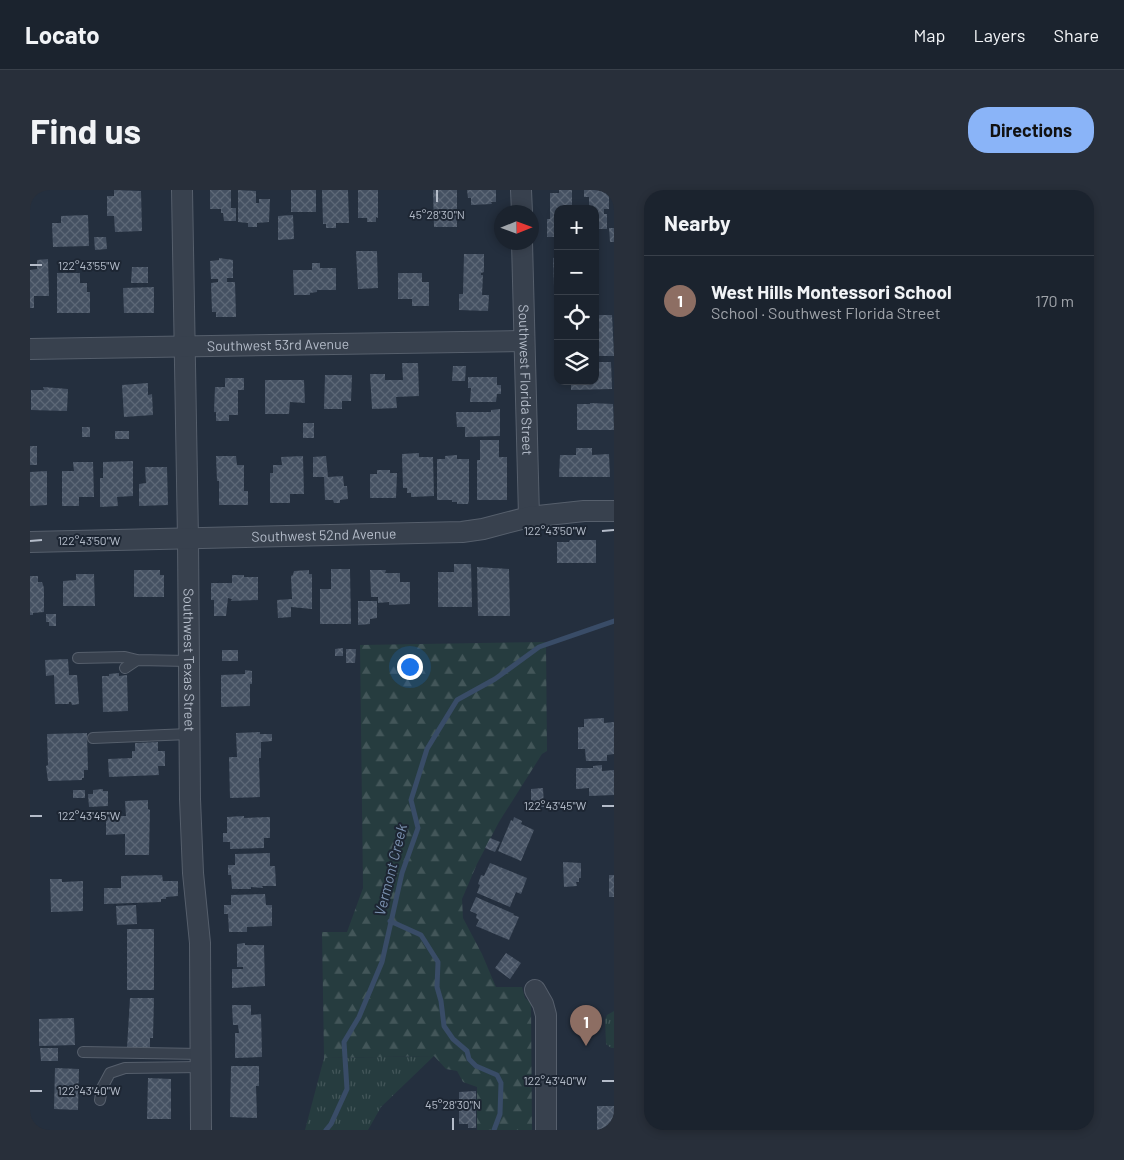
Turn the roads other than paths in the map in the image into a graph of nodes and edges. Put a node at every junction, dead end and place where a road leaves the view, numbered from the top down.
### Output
1 (182, 190) edge
2 (522, 190) edge
3 (522, 205) edge
4 (522, 250) edge
5 (524, 341) junction
6 (184, 347) junction
7 (30, 349) edge
8 (614, 511) edge
9 (529, 517) junction
10 (188, 539) junction
11 (30, 542) edge
12 (78, 658) dead end
13 (137, 660) junction
14 (188, 660) junction
15 (125, 668) dead end
16 (189, 734) junction
17 (93, 738) dead end
18 (535, 990) dead end
19 (83, 1052) dead end
20 (201, 1060) junction
21 (100, 1100) dead end
22 (201, 1130) edge
23 (546, 1130) edge

1 - 6 street, Southwest Texas Street
2 - 3 street
4 - 5 street, Southwest Florida Street
5 - 6 street, Southwest 53rd Avenue
5 - 9 street, Southwest Florida Street
6 - 7 street, Southwest 53rd Avenue
6 - 10 street, Southwest Texas Street
8 - 9 street, Southwest 52nd Avenue
9 - 10 street, Southwest 52nd Avenue
10 - 11 street, Southwest 52nd Avenue
10 - 14 street, Southwest Texas Street
12 - 13 lane
13 - 14 lane
13 - 15 lane
14 - 16 street, Southwest Texas Street
16 - 17 lane
16 - 20 street, Southwest Texas Street
18 - 23 street
19 - 20 lane
20 - 21 lane
20 - 22 street, Southwest Texas Street

